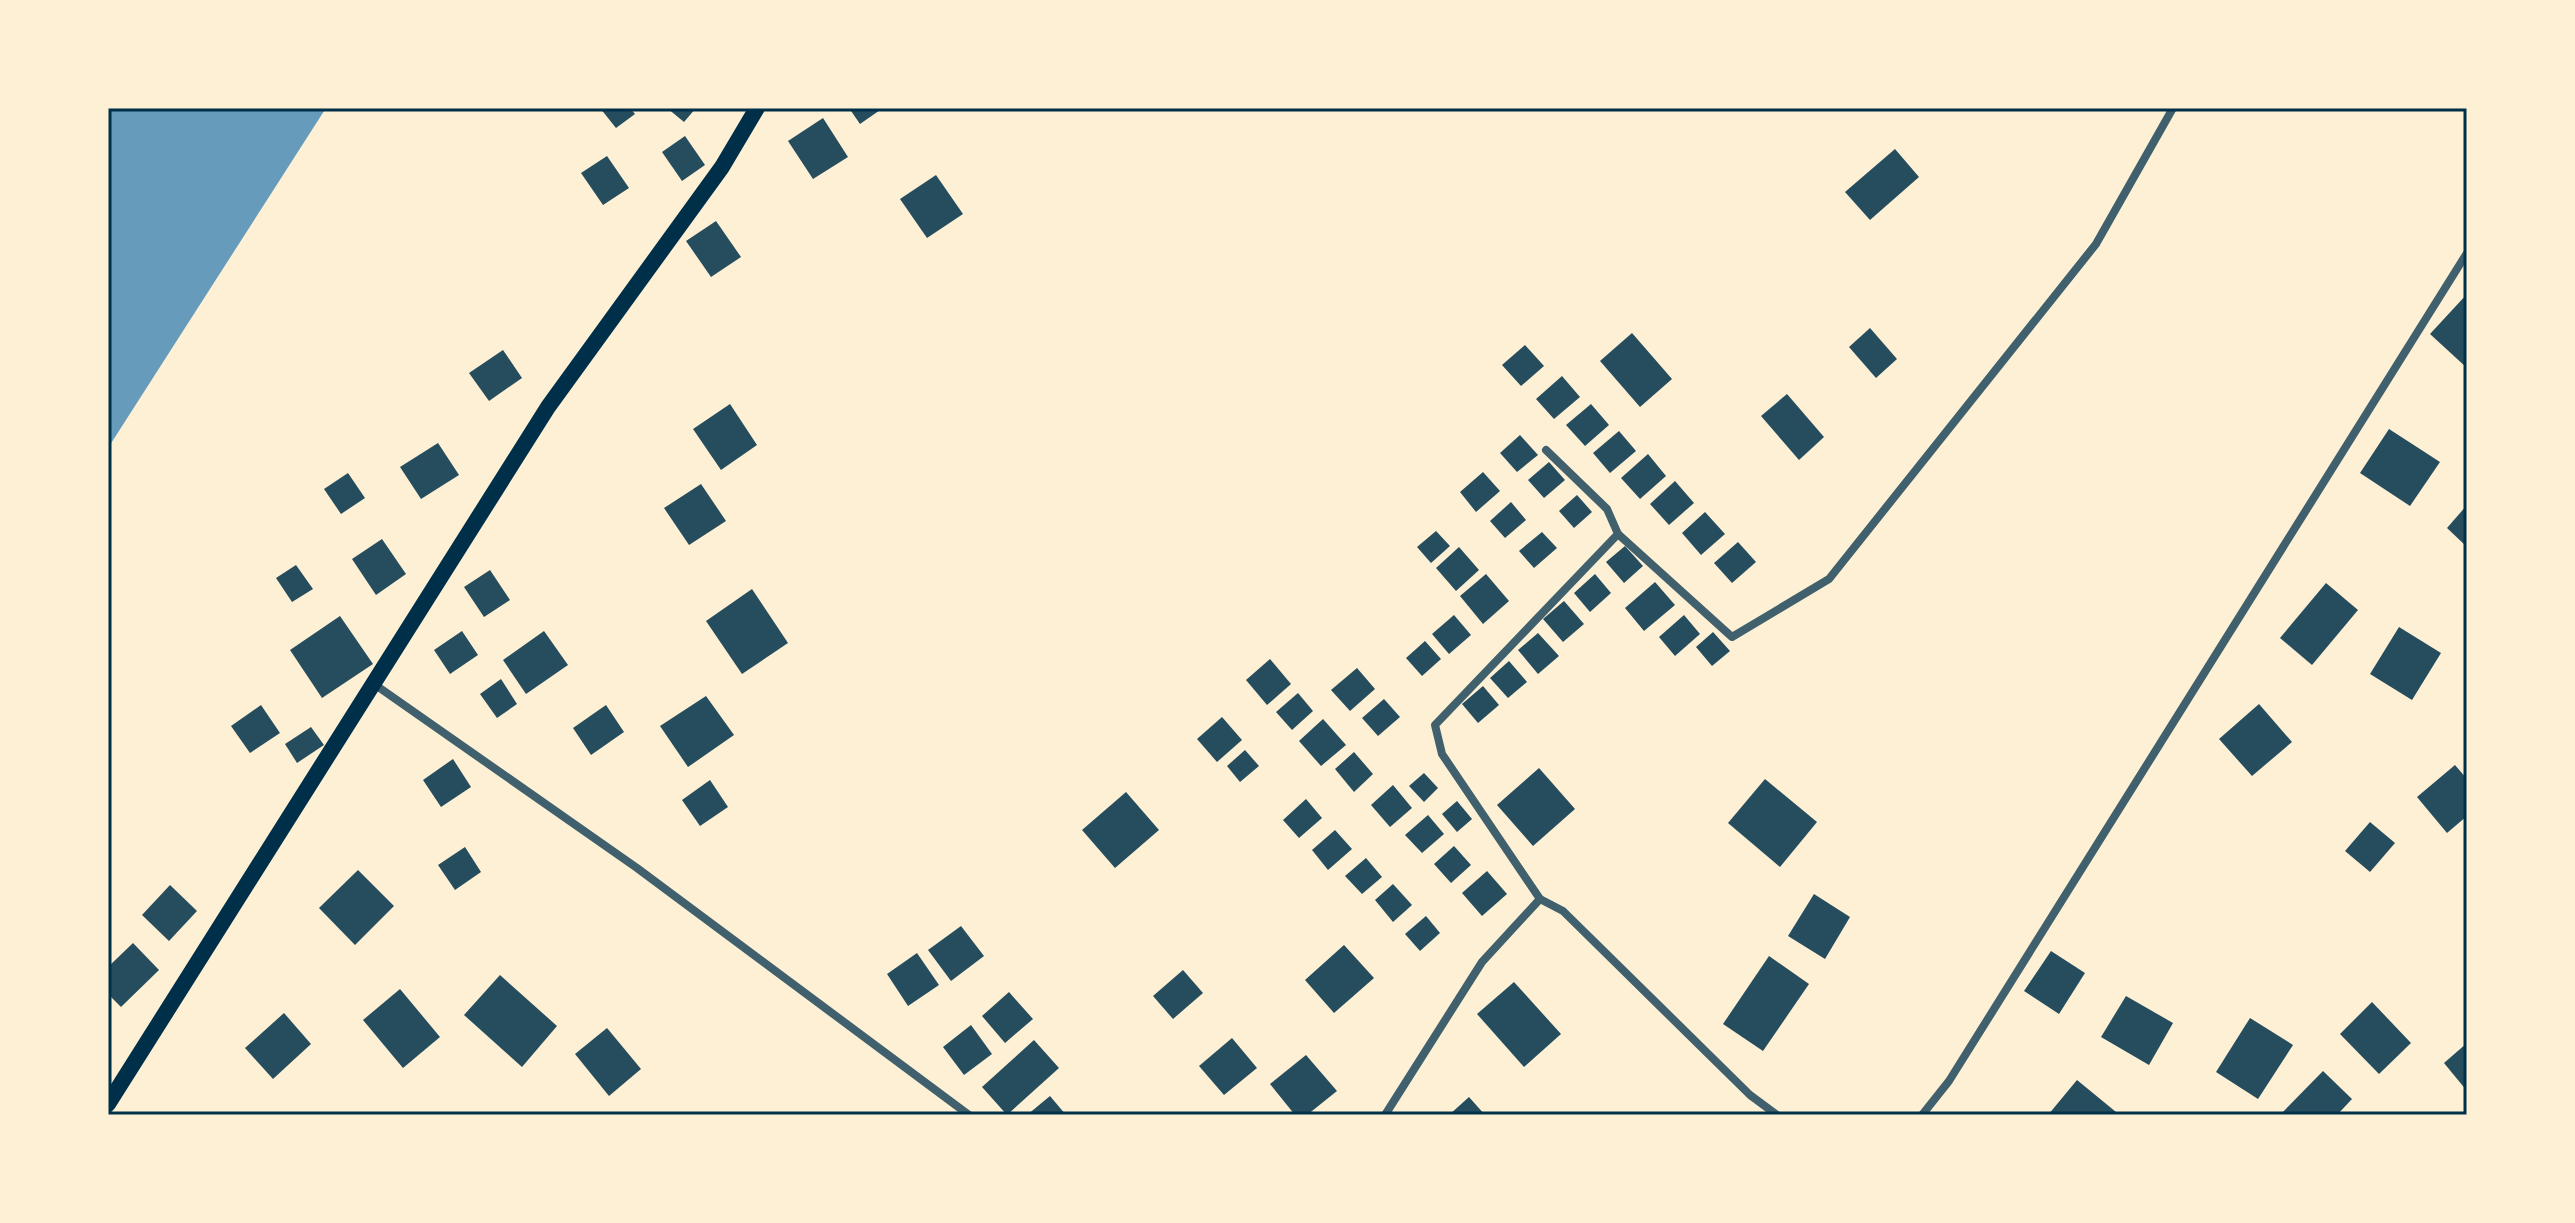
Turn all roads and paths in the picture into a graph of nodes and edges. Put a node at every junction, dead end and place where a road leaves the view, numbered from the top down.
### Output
1 (757, 108) edge
2 (2173, 108) edge
3 (2467, 253) edge
4 (1546, 450) dead end
5 (1618, 534) junction
6 (373, 684) junction
7 (1540, 899) junction
8 (108, 1104) edge
9 (969, 1115) edge
10 (1385, 1115) edge
11 (1777, 1115) edge
12 (1922, 1115) edge

1 - 6 main road
2 - 5 street
3 - 12 street
4 - 5 street
5 - 7 street
6 - 8 main road
6 - 9 street
7 - 10 street
7 - 11 street

